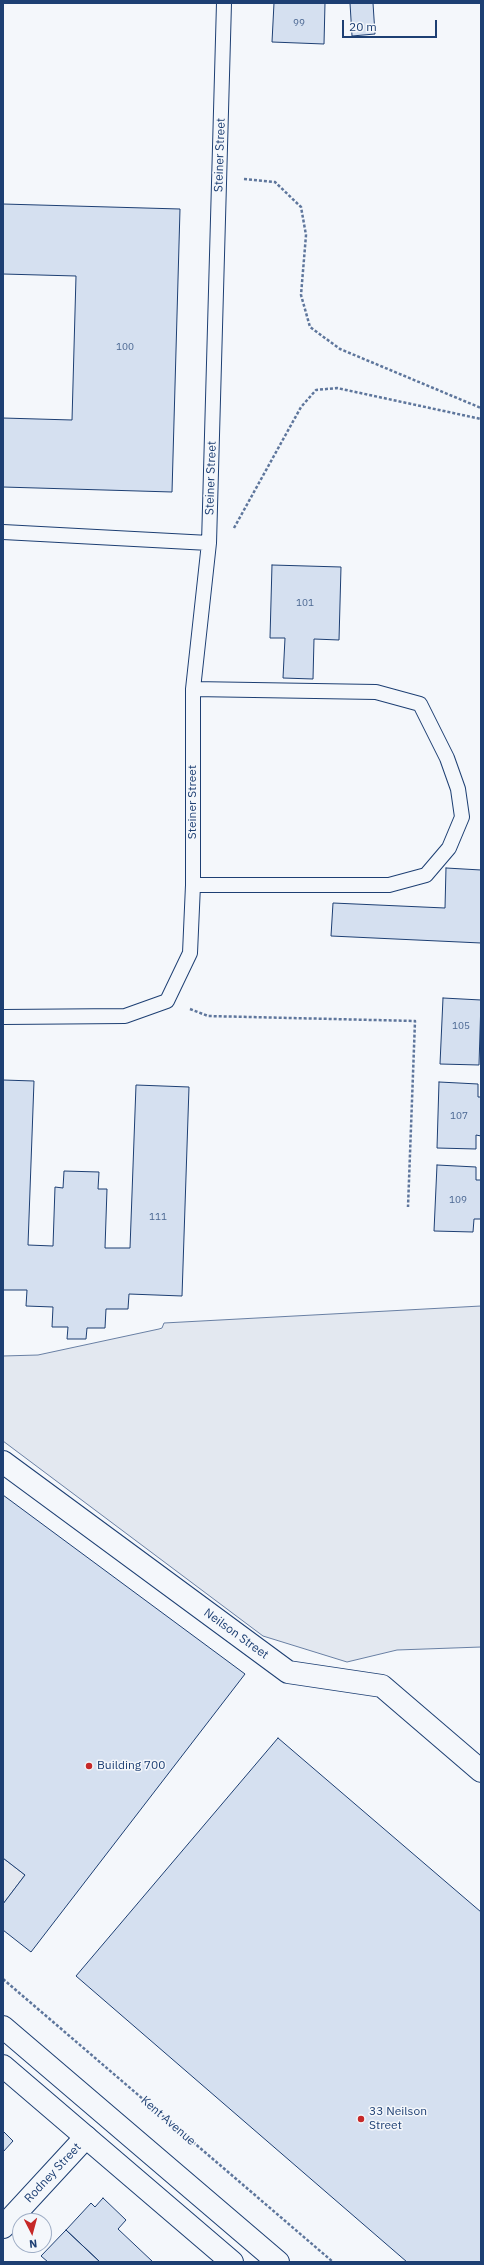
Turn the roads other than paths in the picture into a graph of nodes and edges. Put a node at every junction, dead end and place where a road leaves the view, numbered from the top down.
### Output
1 (224, 3) edge
2 (3, 532) edge
3 (209, 543) junction
4 (193, 689) junction
5 (193, 885) junction
6 (3, 1017) edge
7 (3, 1462) edge
8 (481, 1770) edge
9 (3, 2027) edge
10 (3, 2066) edge
11 (86, 2137) junction
12 (3, 2227) edge
13 (232, 2262) edge
14 (278, 2262) edge

1 - 3 lane, Steiner Street
2 - 3 lane
3 - 4 lane, Steiner Street
4 - 5 lane, Steiner Street
4 - 5 lane
5 - 6 lane, Steiner Street
7 - 8 street, Neilson Street
9 - 14 street
10 - 11 street
11 - 12 street, Rodney Street
11 - 13 street

